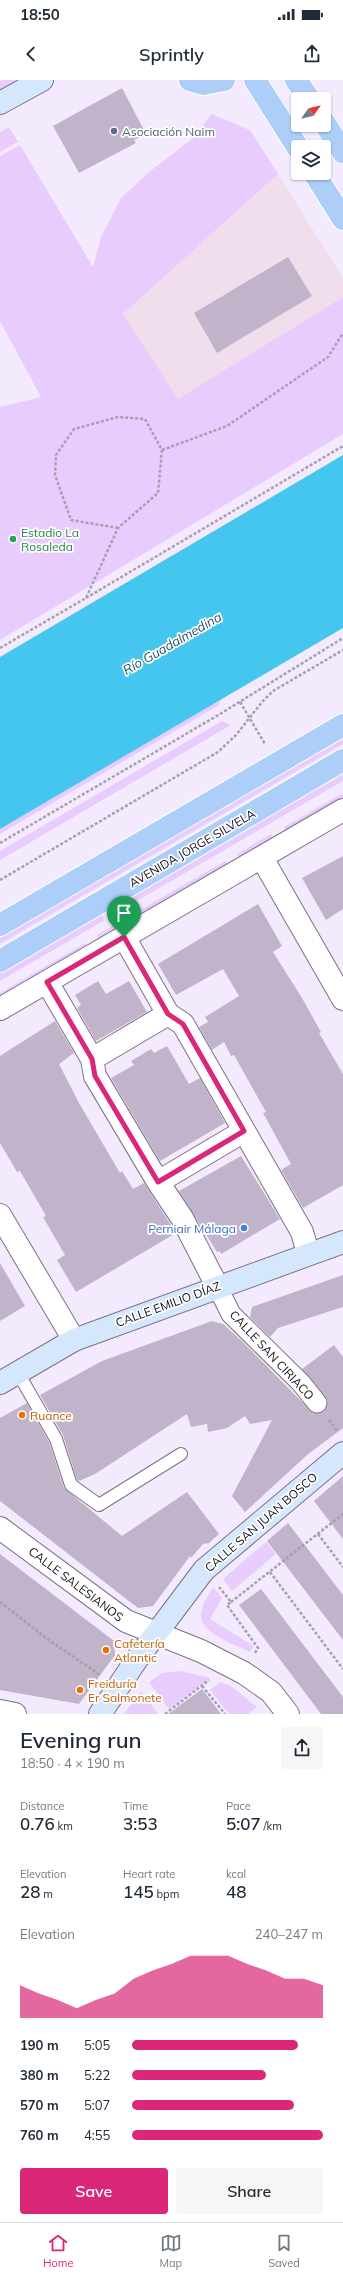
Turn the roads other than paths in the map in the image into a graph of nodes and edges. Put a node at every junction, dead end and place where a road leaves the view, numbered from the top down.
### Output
1 (42, 80) edge
2 (190, 80) edge
3 (224, 80) edge
4 (255, 80) edge
5 (296, 80) edge
6 (304, 92) edge
7 (0, 103) edge
8 (330, 132) edge
9 (293, 140) edge
10 (343, 152) edge
11 (318, 180) edge
12 (343, 219) edge
13 (343, 724) edge
14 (343, 760) edge
15 (343, 810) edge
16 (262, 858) junction
17 (0, 925) edge
18 (124, 937) junction
19 (0, 961) edge
20 (47, 982) junction
21 (343, 999) edge
22 (0, 1009) edge
23 (168, 1014) junction
24 (92, 1059) junction
25 (244, 1131) junction
26 (158, 1182) junction
27 (0, 1215) edge
28 (343, 1242) edge
29 (308, 1253) junction
30 (217, 1286) junction
31 (74, 1340) junction
32 (9, 1378) edge
33 (316, 1403) dead end
34 (343, 1453) edge
35 (181, 1454) dead end
36 (0, 1528) edge
37 (156, 1634) junction
38 (0, 1711) edge
39 (15, 1714) edge
40 (100, 1714) edge
41 (288, 1714) edge

1 - 7 main road
2 - 3 main road
4 - 9 main road
5 - 6 main road
8 - 10 main road
11 - 12 main road
13 - 17 main road
14 - 19 main road, AVENIDA JORGE SILVELA
15 - 16 street
16 - 18 street
16 - 21 street
18 - 20 street
18 - 23 street
20 - 22 street
20 - 24 street
23 - 24 street
23 - 25 street
24 - 26 street
25 - 26 street
25 - 29 street
26 - 30 street
27 - 31 street
28 - 29 main road, CALLE EMILIO DÍAZ
29 - 30 main road, CALLE EMILIO DÍAZ
30 - 31 main road, CALLE EMILIO DÍAZ
30 - 33 street, CALLE SAN CIRIACO
31 - 32 main road, CALLE EMILIO DÍAZ
32 - 35 lane
34 - 37 main road, CALLE SAN JUAN BOSCO
36 - 37 street, CALLE SALESIANOS
37 - 40 main road, CALLE SAN JUAN BOSCO
37 - 41 street, CALLE SALESIANOS
38 - 39 street

